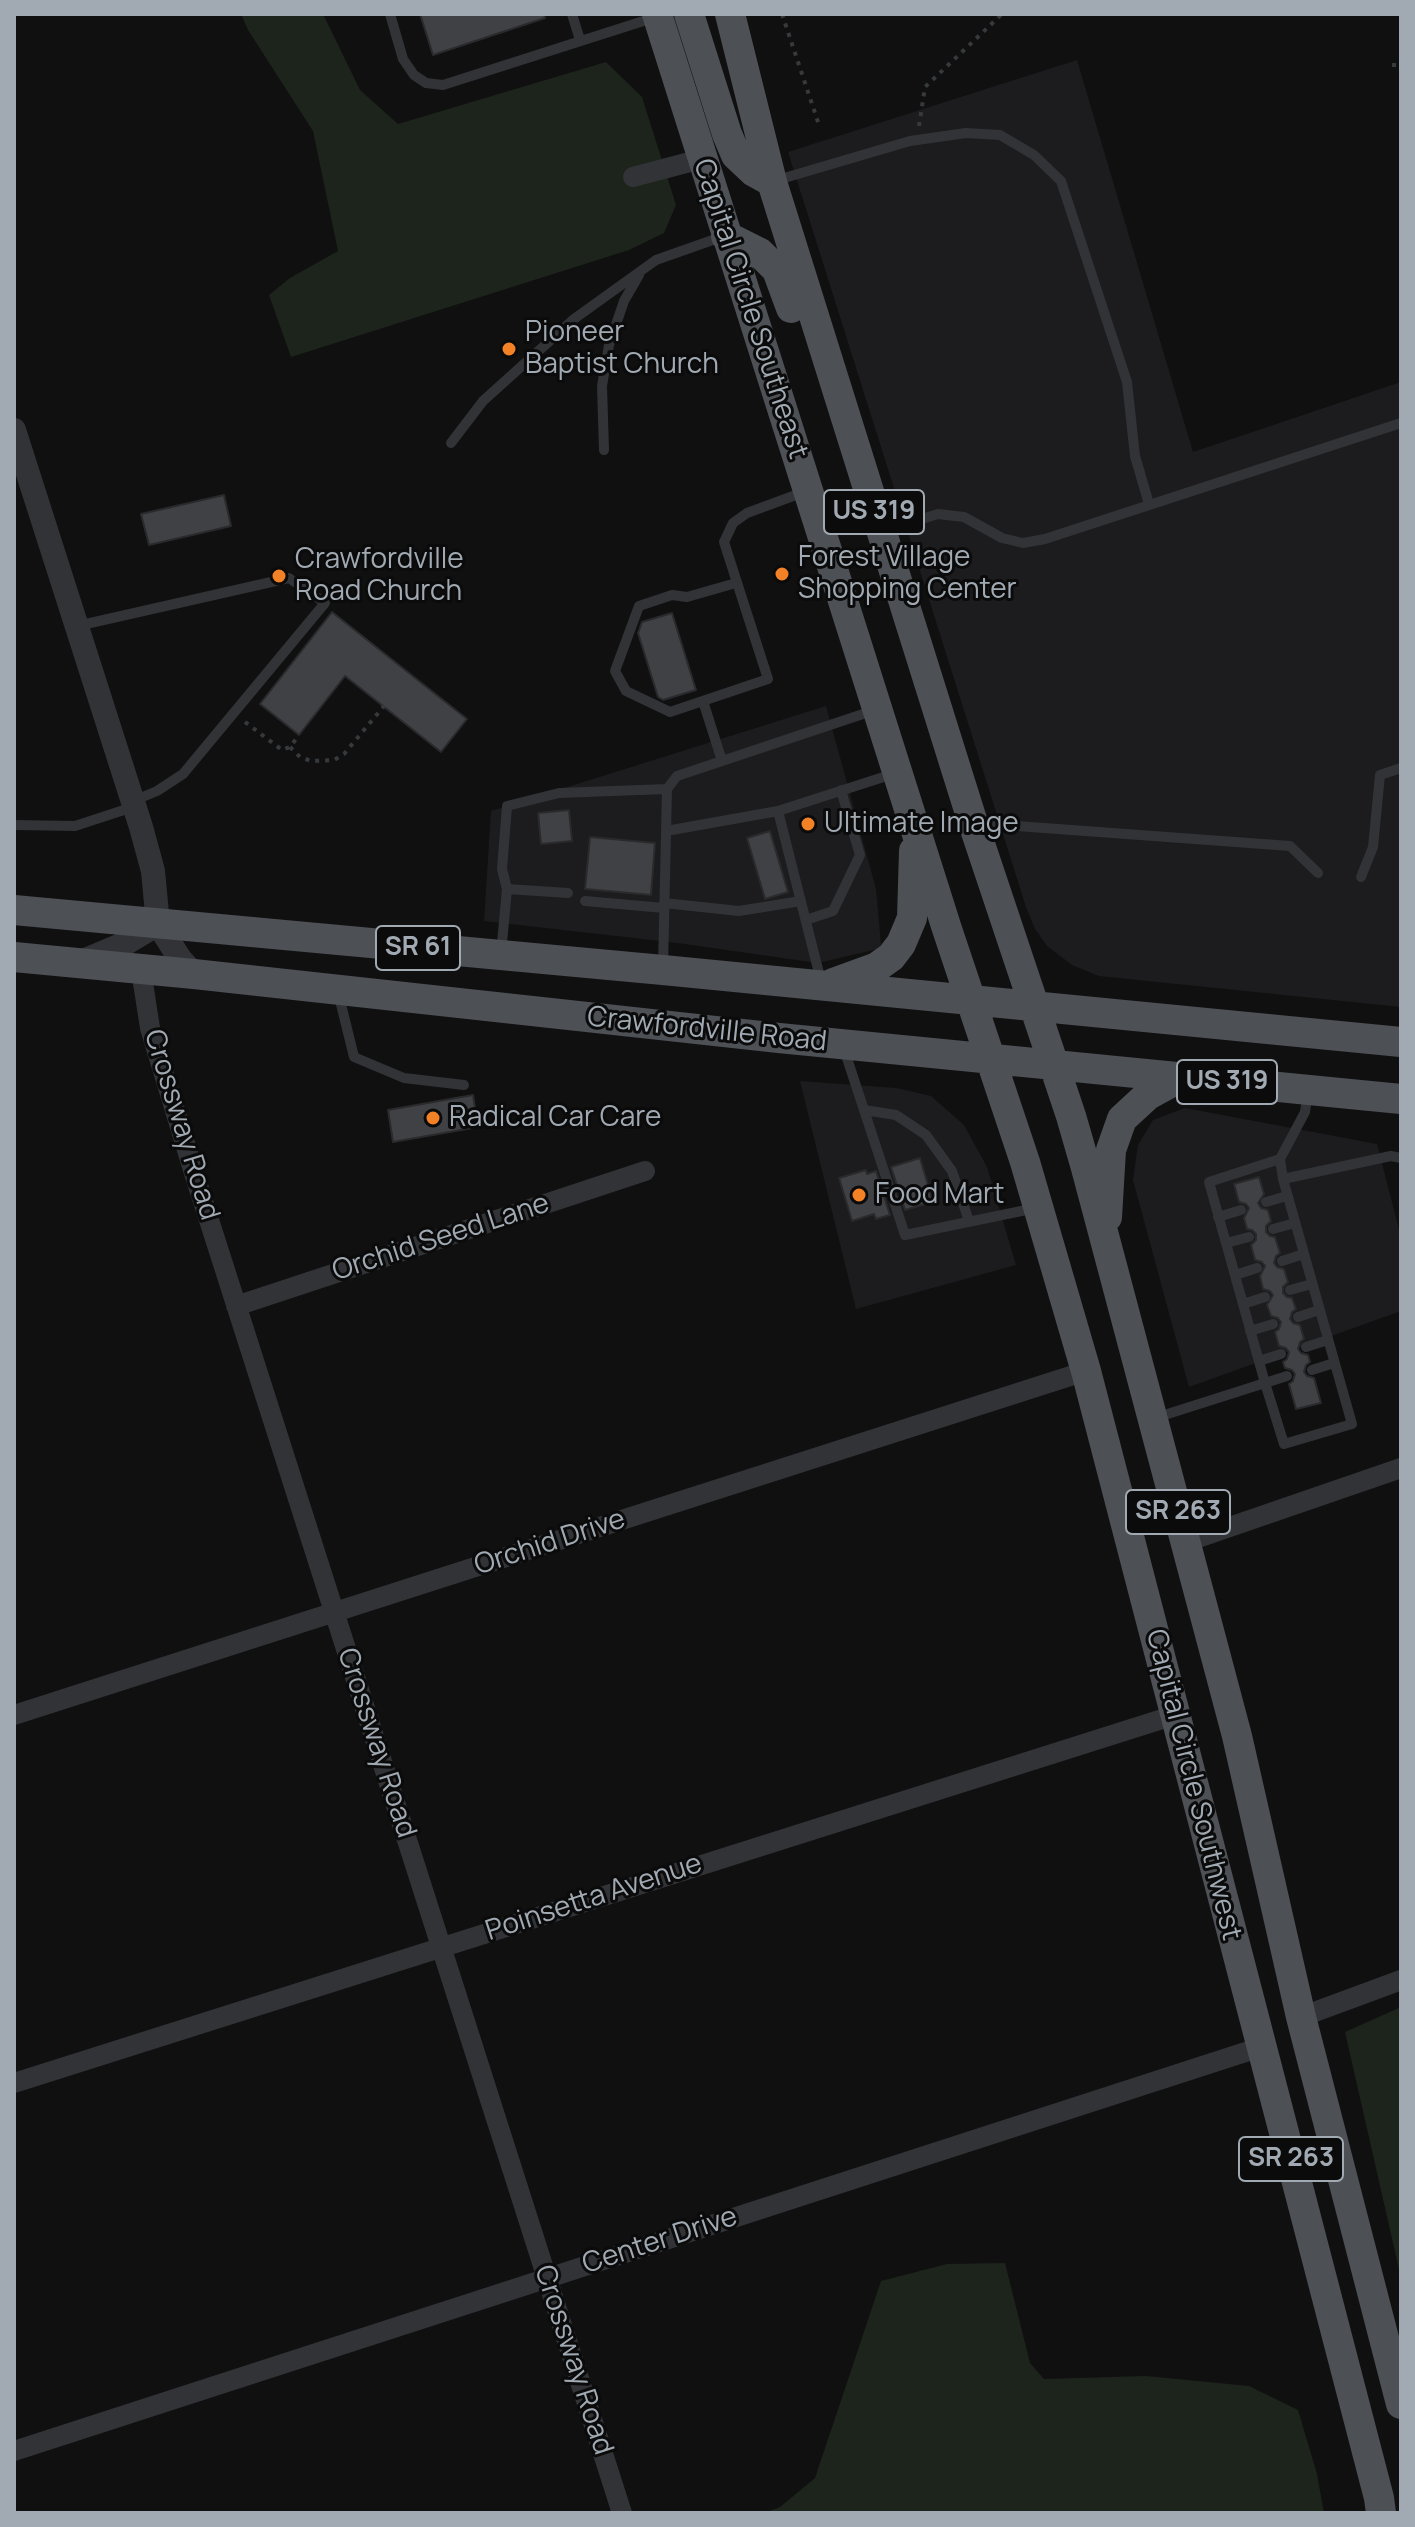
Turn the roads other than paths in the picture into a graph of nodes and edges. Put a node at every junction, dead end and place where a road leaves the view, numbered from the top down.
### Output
1 (390, 14) edge
2 (572, 14) edge
3 (689, 14) edge
4 (730, 14) edge
5 (658, 15) edge
6 (580, 40) junction
7 (701, 159) junction
8 (633, 177) dead end
9 (772, 182) junction
10 (726, 236) junction
11 (642, 270) junction
12 (828, 365) junction
13 (1401, 423) edge
14 (14, 430) edge
15 (451, 443) dead end
16 (604, 450) dead end
17 (21, 477) edge
18 (809, 491) junction
19 (1149, 504) junction
20 (881, 532) junction
21 (736, 583) junction
22 (77, 626) junction
23 (703, 701) junction
24 (878, 709) junction
25 (722, 761) junction
26 (1401, 768) edge
27 (898, 772) junction
28 (667, 789) junction
29 (841, 790) junction
30 (134, 804) junction
31 (778, 811) junction
32 (973, 823) junction
33 (14, 825) edge
34 (915, 825) junction
35 (666, 831) junction
36 (1318, 873) dead end
37 (1361, 877) dead end
38 (507, 889) junction
39 (568, 893) dead end
40 (585, 901) dead end
41 (801, 901) junction
42 (664, 905) junction
43 (14, 910) edge
44 (806, 920) junction
45 (158, 924) junction
46 (501, 955) junction
47 (14, 957) edge
48 (77, 964) junction
49 (141, 970) junction
50 (663, 970) junction
51 (194, 974) junction
52 (822, 986) junction
53 (338, 990) junction
54 (971, 1002) junction
55 (1033, 1006) junction
56 (1401, 1042) edge
57 (842, 1044) junction
58 (991, 1060) junction
59 (1054, 1066) junction
60 (1181, 1077) junction
61 (464, 1085) dead end
62 (1308, 1090) junction
63 (1401, 1099) edge
64 (864, 1110) junction
65 (1401, 1158) edge
66 (1280, 1159) junction
67 (645, 1171) dead end
68 (1283, 1179) junction
69 (1287, 1196) junction
70 (1266, 1202) dead end
71 (1039, 1208) junction
72 (1241, 1210) dead end
73 (1218, 1217) junction
74 (969, 1221) junction
75 (1295, 1223) junction
76 (1273, 1229) dead end
77 (1249, 1237) dead end
78 (1106, 1243) junction
79 (1226, 1243) junction
80 (1304, 1254) junction
81 (1282, 1261) dead end
82 (1257, 1268) dead end
83 (1235, 1275) junction
84 (1312, 1284) junction
85 (1290, 1290) dead end
86 (1265, 1297) dead end
87 (1243, 1304) junction
88 (236, 1306) junction
89 (1319, 1310) junction
90 (1298, 1317) dead end
91 (1273, 1324) dead end
92 (1250, 1331) junction
93 (1328, 1340) junction
94 (1306, 1347) dead end
95 (1281, 1354) dead end
96 (1259, 1361) junction
97 (1334, 1363) junction
98 (1312, 1370) dead end
99 (1086, 1371) junction
100 (1287, 1376) dead end
101 (1265, 1383) junction
102 (1153, 1418) junction
103 (1401, 1468) edge
104 (1186, 1542) junction
105 (334, 1612) junction
106 (14, 1715) edge
107 (1175, 1715) junction
108 (441, 1946) junction
109 (1401, 1980) edge
110 (1301, 2017) junction
111 (1261, 2047) junction
112 (14, 2083) edge
113 (547, 2277) junction
114 (1401, 2404) edge
115 (14, 2451) edge
116 (622, 2513) edge
117 (1381, 2513) edge

1 - 6 lane
2 - 6 lane
3 - 9 main road
4 - 9 main road, Capital Circle Southeast / US 319
5 - 6 lane
5 - 7 main road, Capital Circle Southeast / US 319
7 - 8 street
7 - 10 main road, Capital Circle Southeast / US 319
9 - 12 main road, Capital Circle Southeast / US 319
9 - 19 lane
10 - 11 lane
10 - 12 main road
10 - 18 main road, Capital Circle Southeast / US 319
11 - 15 lane
11 - 16 lane
12 - 20 main road, Capital Circle Southeast / US 319
13 - 19 lane
14 - 17 street
17 - 22 street
18 - 21 lane
18 - 24 main road, Capital Circle Southeast / US 319
19 - 20 lane
20 - 32 main road, Capital Circle Southeast / US 319
21 - 23 lane
21 - 23 lane
22 - 30 street
22 - 30 lane
23 - 25 lane
24 - 25 lane
24 - 27 main road, Capital Circle Southeast / US 319
25 - 28 lane
26 - 37 lane
27 - 29 lane
27 - 34 main road, Capital Circle Southeast / US 319
28 - 35 lane
28 - 38 lane
29 - 31 lane
29 - 44 lane
30 - 33 lane
30 - 45 street
31 - 35 lane
31 - 41 lane
32 - 36 lane
32 - 55 main road, Capital Circle Southeast / US 319
34 - 52 main road
34 - 54 main road, Capital Circle Southeast / US 319
35 - 42 lane
38 - 39 lane
38 - 46 lane
40 - 42 lane
41 - 42 lane
41 - 44 lane
42 - 50 lane
43 - 45 main road, Crawfordville Road / SR 61
44 - 52 lane
45 - 46 main road, Crawfordville Road / SR 61
45 - 48 street
45 - 51 street
46 - 50 main road, Crawfordville Road / SR 61
47 - 48 main road, Crawfordville Road / SR 61
48 - 49 main road, Crawfordville Road / SR 61
49 - 51 main road, Crawfordville Road / SR 61
49 - 88 street, Crossway Road
50 - 52 main road, Crawfordville Road / SR 61
51 - 53 main road, Crawfordville Road / SR 61
52 - 54 main road, Crawfordville Road / SR 61
53 - 57 main road, Crawfordville Road / SR 61
53 - 61 lane
54 - 55 main road, Crawfordville Road / SR 61
54 - 58 main road, Capital Circle Southeast / US 319
55 - 56 main road, Crawfordville Road / US 319
55 - 59 main road, Capital Circle Southwest / SR 263
57 - 58 main road, Crawfordville Road / SR 61
57 - 64 lane
58 - 59 main road, Crawfordville Road / US 319
58 - 71 main road, Capital Circle Southwest / SR 263
59 - 60 main road, Crawfordville Road / US 319
59 - 78 main road, Capital Circle Southwest / SR 263
60 - 62 main road, Crawfordville Road / US 319
60 - 78 main road
62 - 63 main road, Crawfordville Road / US 319
62 - 66 lane
64 - 74 lane
64 - 74 lane
65 - 68 lane
66 - 68 lane
66 - 73 lane
67 - 88 street, Orchid Seed Lane
68 - 69 lane
69 - 70 lane
69 - 75 lane
71 - 74 lane
71 - 99 main road, Capital Circle Southwest / SR 263
72 - 73 lane
73 - 79 lane
75 - 76 lane
75 - 80 lane
77 - 79 lane
78 - 102 main road, Capital Circle Southwest / SR 263
79 - 83 lane
80 - 81 lane
80 - 84 lane
82 - 83 lane
83 - 87 lane
84 - 85 lane
84 - 89 lane
86 - 87 lane
87 - 92 lane
88 - 105 street, Crossway Road
89 - 90 lane
89 - 93 lane
91 - 92 lane
92 - 96 lane
93 - 94 lane
93 - 97 lane
95 - 96 lane
96 - 101 lane
97 - 98 lane
97 - 101 lane
99 - 105 street, Orchid Drive
99 - 107 main road, Capital Circle Southwest / SR 263
100 - 101 lane
101 - 102 lane
102 - 104 main road, Capital Circle Southwest / SR 263
103 - 104 street
104 - 110 main road, Capital Circle Southwest / SR 263
105 - 106 street, Orchid Drive
105 - 108 street, Crossway Road
107 - 108 street, Poinsetta Avenue
107 - 111 main road, Capital Circle Southwest / SR 263
108 - 112 street, Poinsetta Avenue
108 - 113 street, Crossway Road
109 - 110 street
110 - 114 main road, Capital Circle Southwest / SR 263
111 - 113 street, Center Drive
111 - 117 main road, Capital Circle Southwest / SR 263
113 - 115 street, Center Drive
113 - 116 street, Crossway Road

